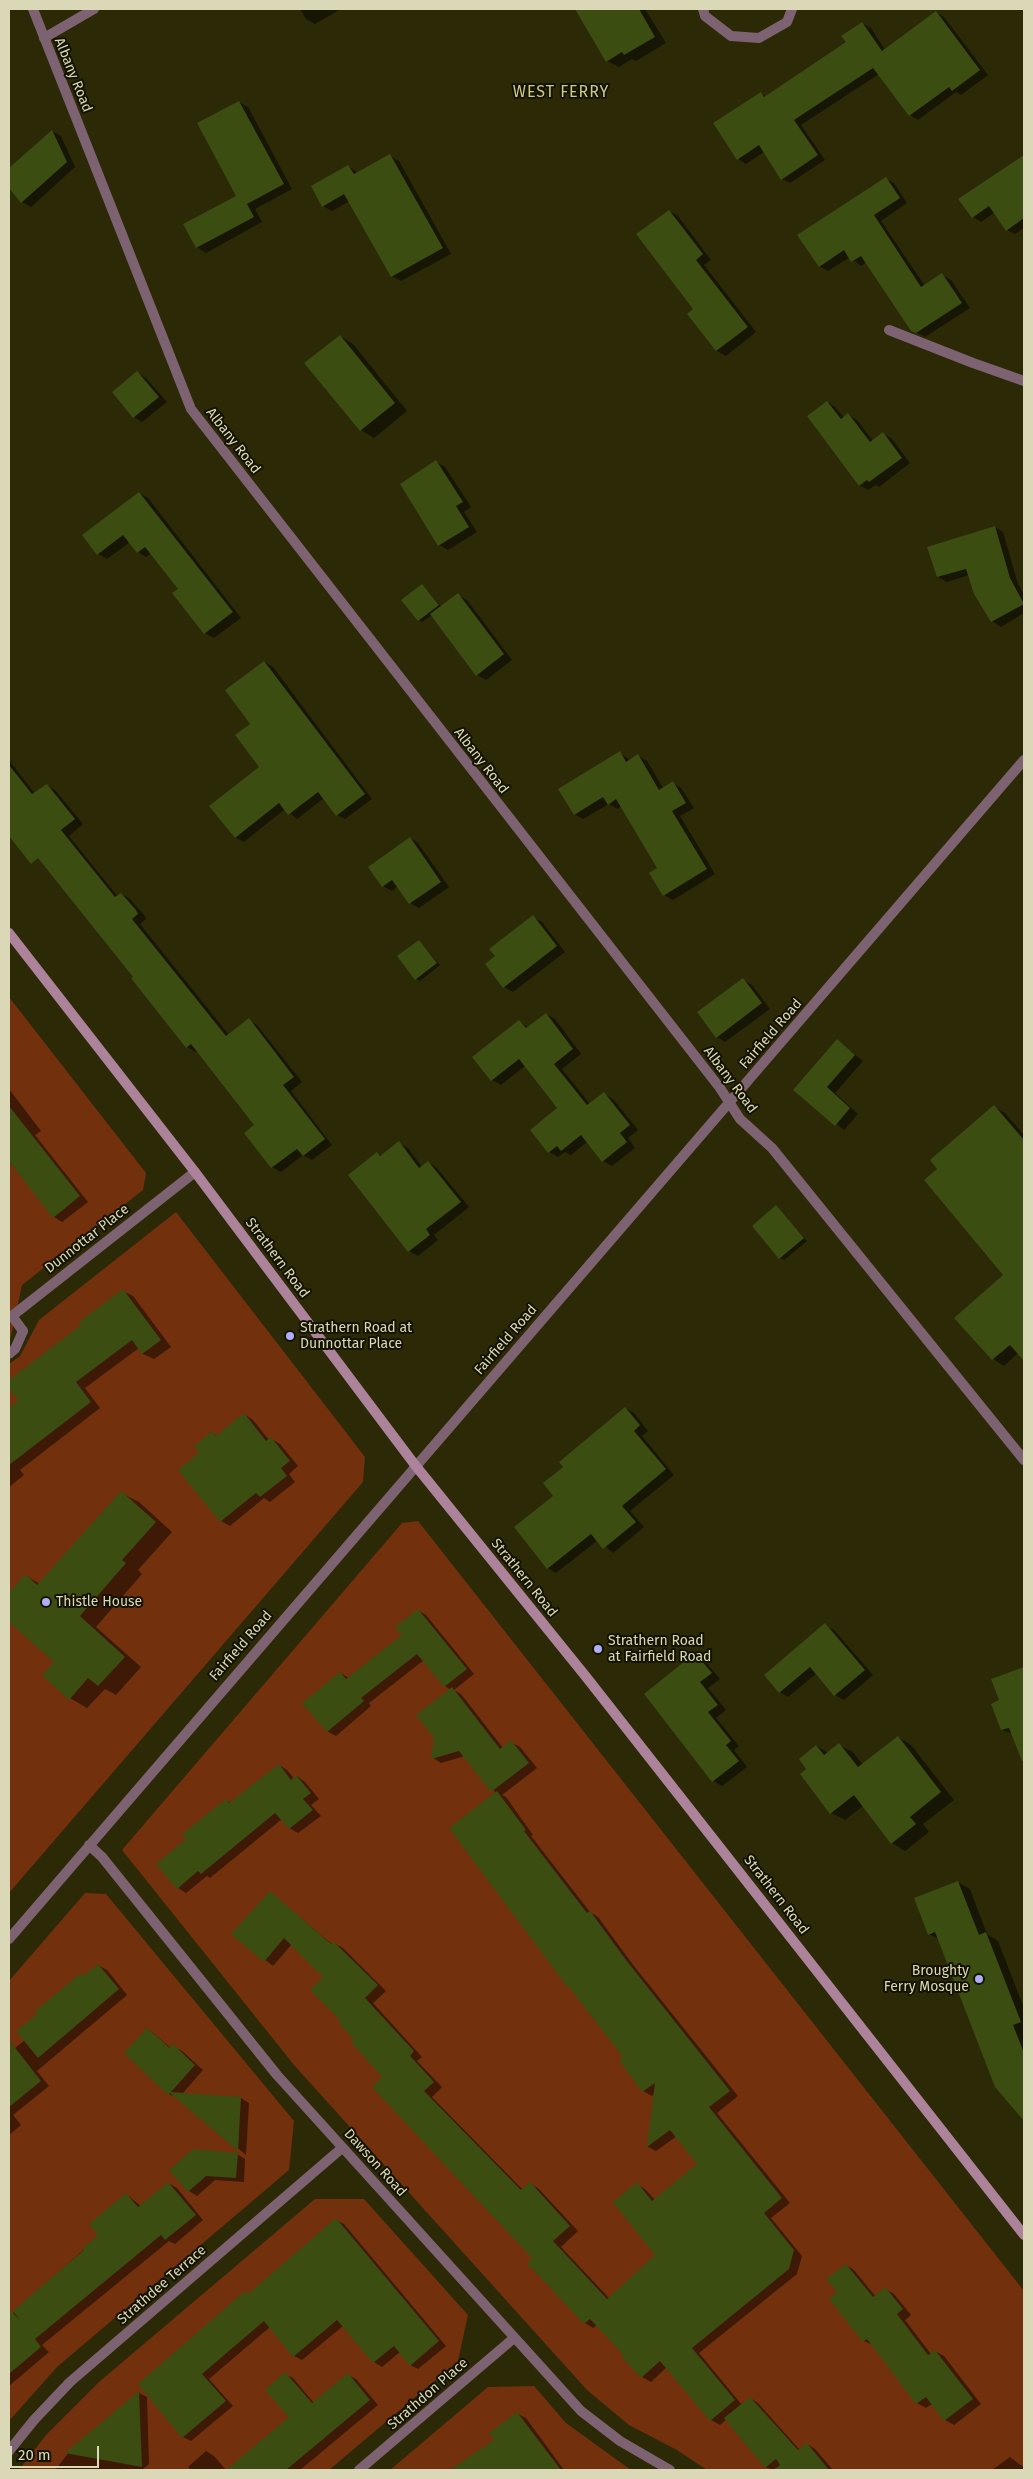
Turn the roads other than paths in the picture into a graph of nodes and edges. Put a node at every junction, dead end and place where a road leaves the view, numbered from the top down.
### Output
1 (33, 9) edge
2 (94, 9) edge
3 (703, 9) edge
4 (792, 9) edge
5 (44, 38) junction
6 (889, 330) dead end
7 (1024, 381) edge
8 (1024, 760) edge
9 (9, 933) edge
10 (730, 1103) junction
11 (195, 1172) junction
12 (10, 1315) edge
13 (9, 1354) edge
14 (1024, 1460) edge
15 (415, 1465) junction
16 (89, 1845) junction
17 (9, 1939) edge
18 (342, 2148) junction
19 (1024, 2234) edge
20 (514, 2338) junction
21 (9, 2452) edge
22 (359, 2470) edge
23 (670, 2470) edge

1 - 5 street, Albany Road
2 - 5 street
3 - 4 street
5 - 10 street, Albany Road
6 - 7 street
8 - 10 street, Fairfield Road
9 - 11 street, Strathern Road
10 - 14 street, Albany Road
10 - 15 street, Fairfield Road
11 - 12 street, Dunnottar Place
11 - 15 street, Strathern Road
12 - 13 street, Dunnottar Place
15 - 16 street, Fairfield Road
15 - 19 street, Strathern Road
16 - 17 street, Fairfield Road
16 - 18 street, Dawson Road
18 - 20 street, Dawson Road
18 - 21 street, Strathdee Terrace
20 - 22 street, Strathdon Place
20 - 23 street, Dawson Road

